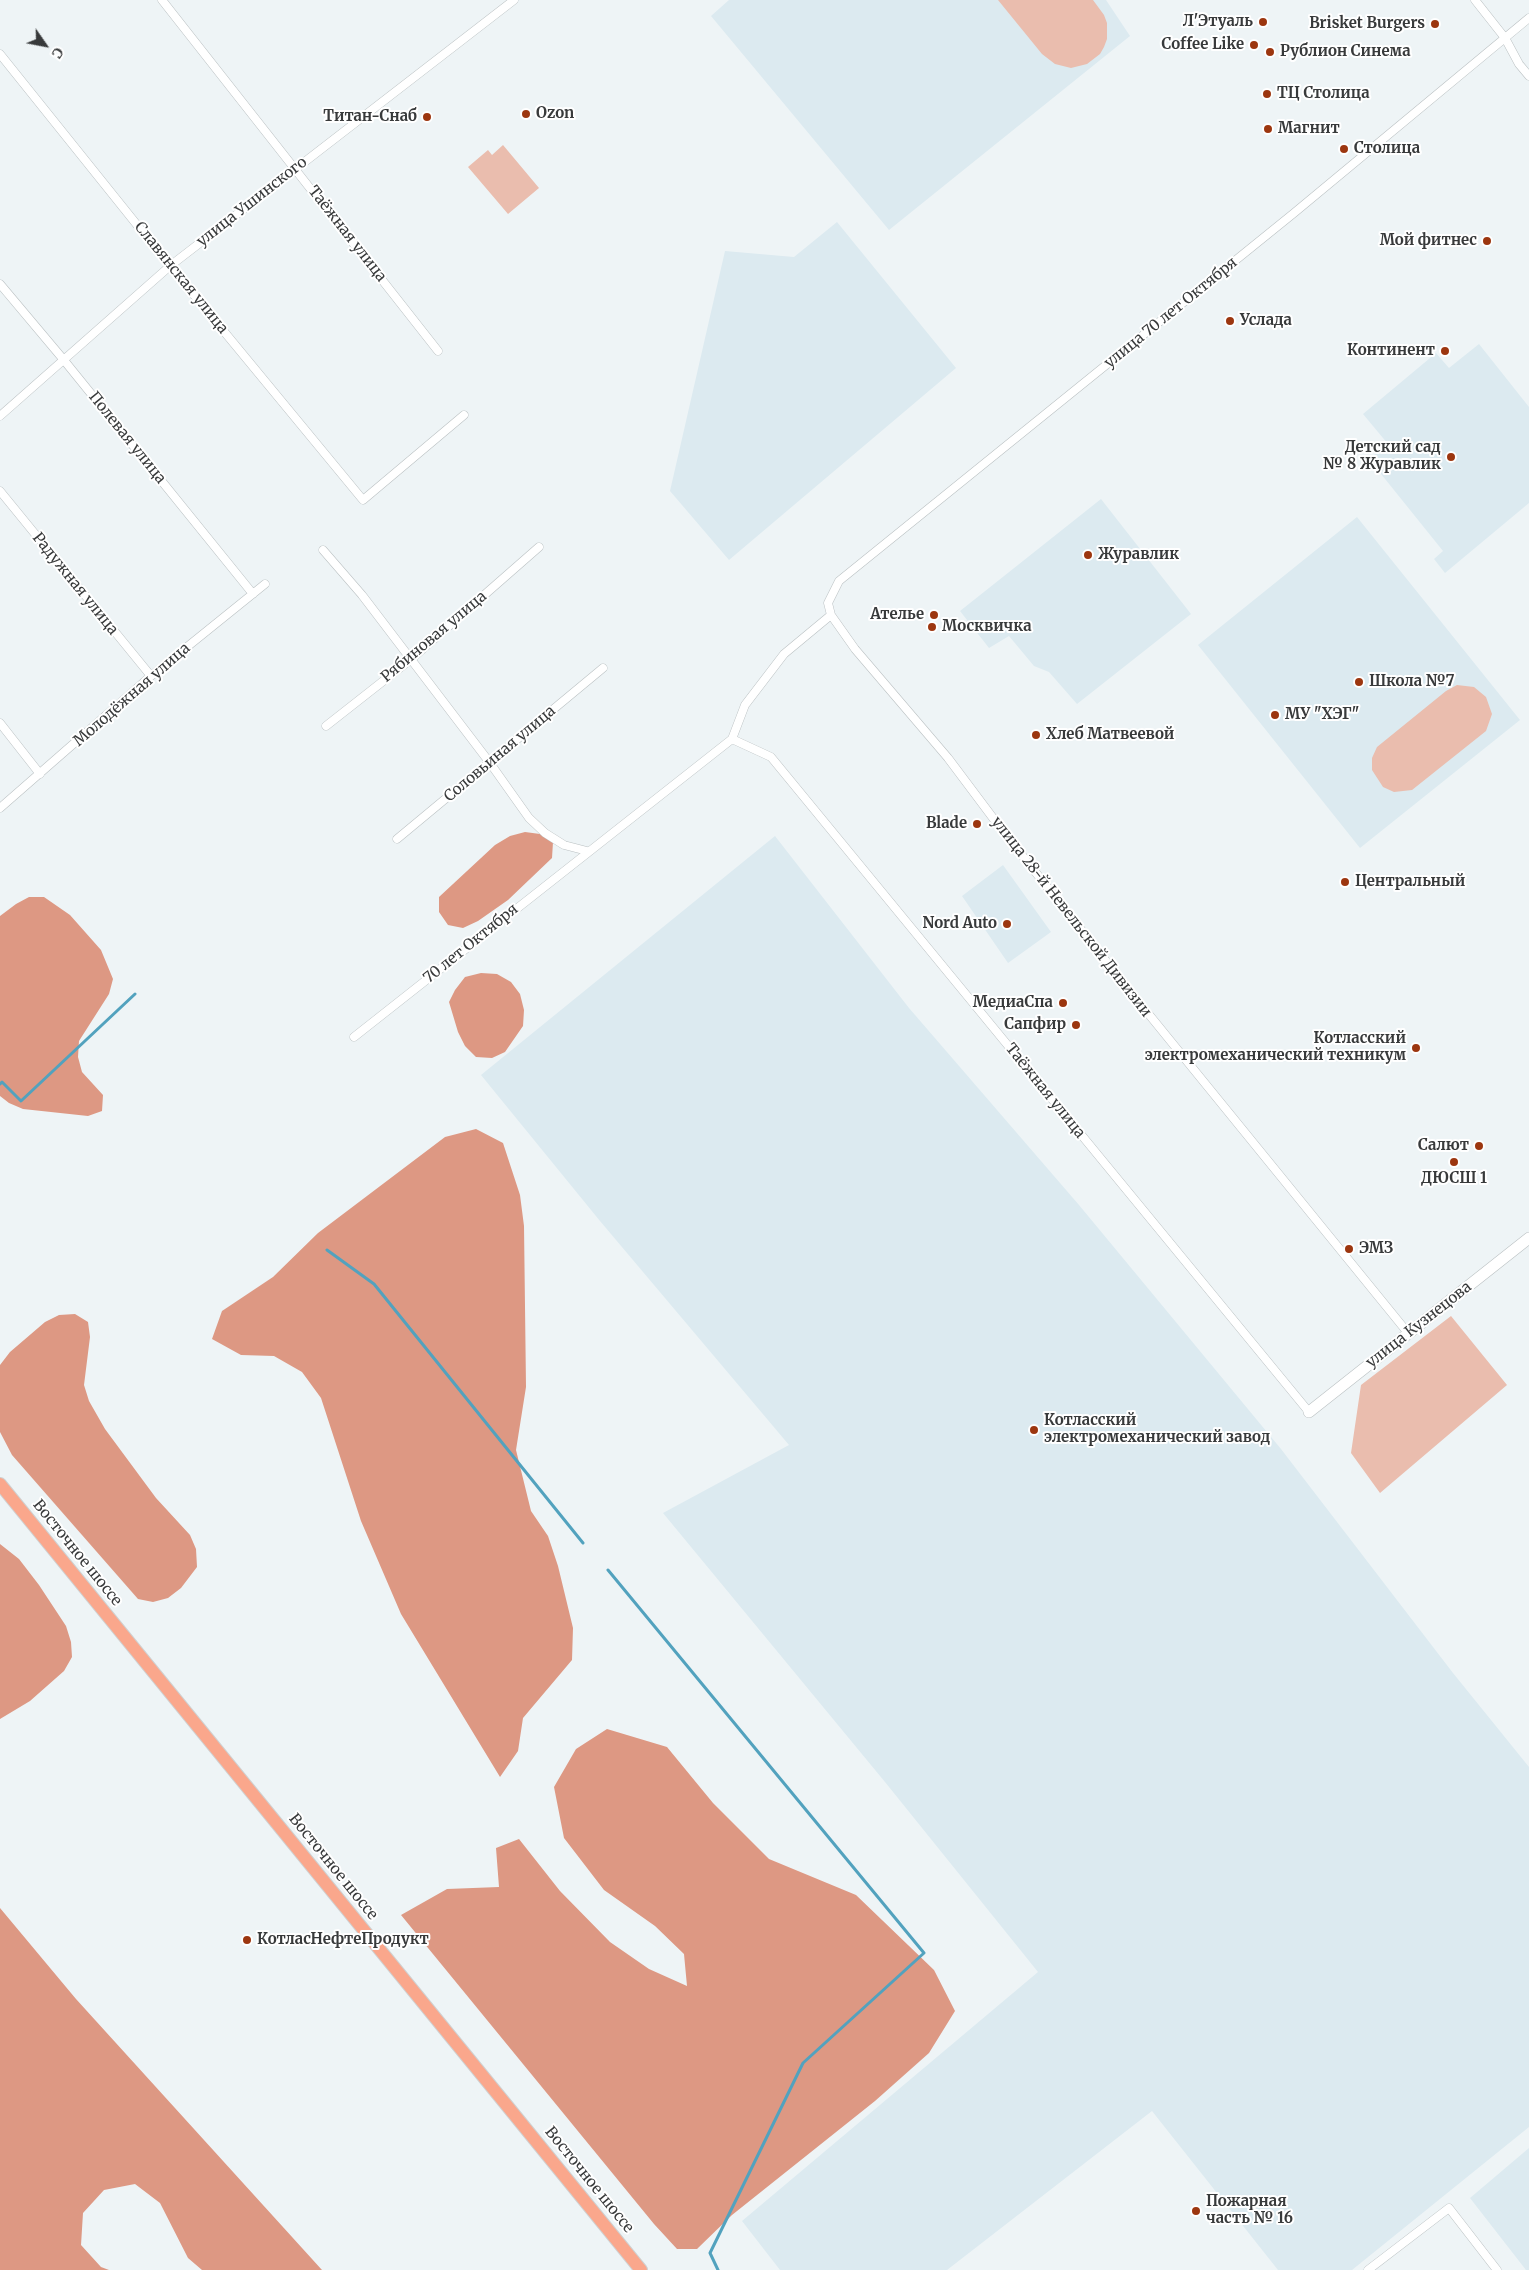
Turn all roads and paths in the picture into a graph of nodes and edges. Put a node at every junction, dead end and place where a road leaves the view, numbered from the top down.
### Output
1 (162, 0) edge
2 (514, 0) edge
3 (1475, 0) edge
4 (1529, 18) edge
5 (1505, 38) junction
6 (0, 54) edge
7 (1529, 76) edge
8 (296, 168) junction
9 (170, 266) junction
10 (0, 284) edge
11 (438, 351) dead end
12 (63, 359) junction
13 (464, 415) dead end
14 (0, 416) edge
15 (0, 491) edge
16 (539, 547) dead end
17 (323, 550) dead end
18 (265, 584) dead end
19 (253, 594) junction
20 (831, 615) junction
21 (410, 660) junction
22 (603, 668) dead end
23 (151, 676) junction
24 (0, 722) edge
25 (326, 726) dead end
26 (732, 739) junction
27 (490, 763) junction
28 (40, 774) junction
29 (0, 808) edge
30 (397, 839) dead end
31 (588, 851) junction
32 (354, 1037) dead end
33 (1529, 1238) edge
34 (1408, 1333) junction
35 (1309, 1412) joint
36 (0, 1484) edge
37 (641, 2270) edge
38 (1368, 2270) edge
39 (1498, 2270) edge

1 - 8 street, Таёжная улица
2 - 8 street, улица Ушинского
3 - 5 street
4 - 5 street, улица 70 лет Октября
5 - 7 street
5 - 20 street, улица 70 лет Октября
6 - 9 street, Славянская улица
8 - 9 street, улица Ушинского
8 - 11 street, Таёжная улица
9 - 12 street, улица Ушинского
9 - 13 street, Славянская улица
10 - 12 street, Полевая улица
12 - 14 street, улица Ушинского
12 - 19 street, Полевая улица
15 - 23 street, Радужная улица
16 - 21 street, Рябиновая улица
17 - 21 street
18 - 19 street, Молодёжная улица
19 - 23 street, Молодёжная улица
20 - 26 street
20 - 34 street, улица 28-й Невельской Дивизии
21 - 25 street, Рябиновая улица
21 - 27 street
22 - 27 street, Соловьиная улица
23 - 28 street, Молодёжная улица
24 - 28 street
26 - 31 street, 70 лет Октября
26 - 35 street, Таёжная улица
27 - 30 street, Соловьиная улица
27 - 31 street
28 - 29 street, Молодёжная улица
31 - 32 street, 70 лет Октября
33 - 34 street, улица Кузнецова
34 - 35 street, улица Кузнецова
36 - 37 main road, Восточное шоссе
38 - 39 street

